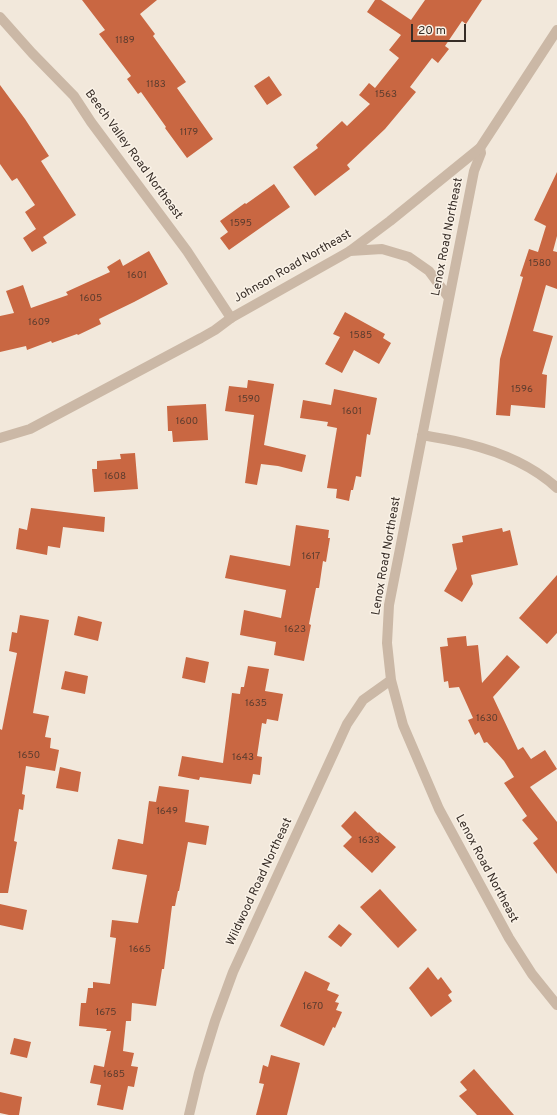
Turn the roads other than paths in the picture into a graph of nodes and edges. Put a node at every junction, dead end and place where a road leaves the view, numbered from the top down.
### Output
1 (0, 17) edge
2 (556, 32) edge
3 (480, 148) junction
4 (350, 251) junction
5 (449, 298) junction
6 (231, 318) junction
7 (422, 435) junction
8 (0, 438) edge
9 (557, 488) edge
10 (391, 680) junction
11 (557, 1005) edge
12 (189, 1115) edge

1 - 6 street, Beech Valley Road Northeast
2 - 3 street, Johnson Road Northeast
3 - 4 street, Johnson Road Northeast
3 - 5 street, Lenox Road Northeast
4 - 5 street
4 - 6 street, Johnson Road Northeast
5 - 7 street, Lenox Road Northeast
6 - 8 street, Johnson Road Northeast
7 - 9 street
7 - 10 street, Lenox Road Northeast
10 - 11 street, Lenox Road Northeast
10 - 12 street, Wildwood Road Northeast

